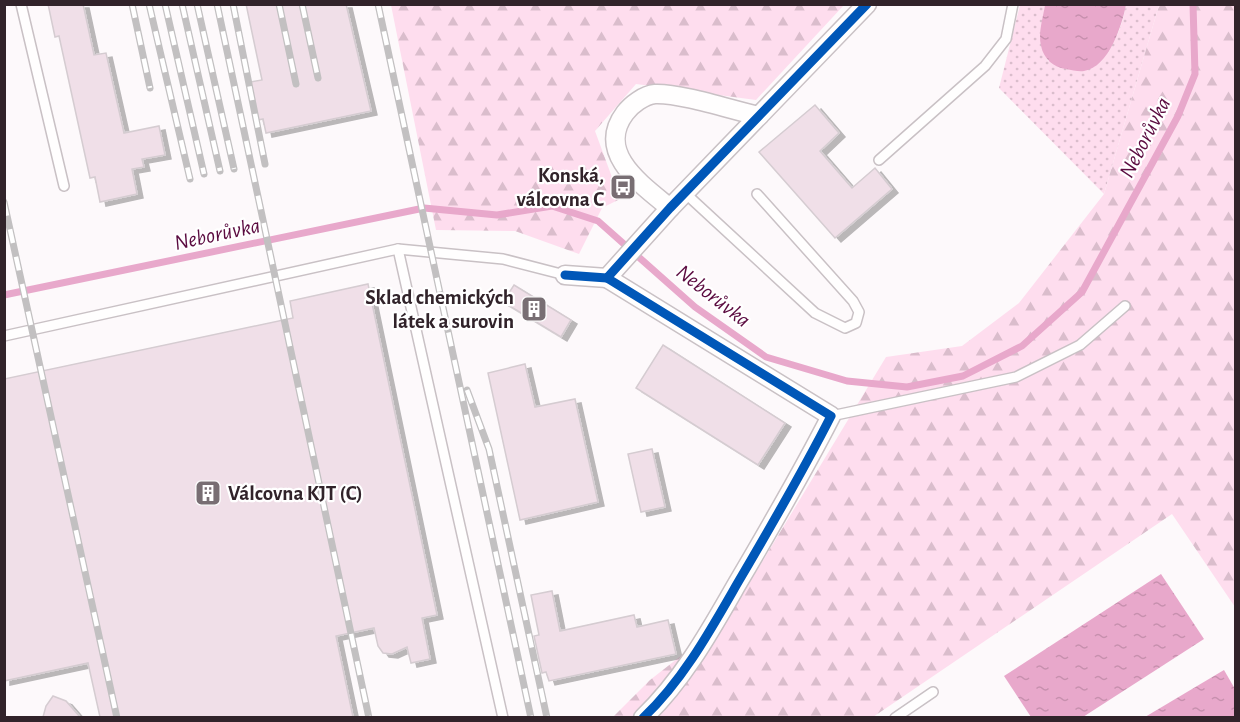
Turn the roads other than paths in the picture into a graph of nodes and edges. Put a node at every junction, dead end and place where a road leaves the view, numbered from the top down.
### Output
1 (21, 4) edge
2 (867, 4) edge
3 (1013, 4) edge
4 (759, 116) junction
5 (879, 160) dead end
6 (64, 186) dead end
7 (685, 193) junction
8 (757, 195) dead end
9 (670, 208) junction
10 (398, 249) junction
11 (611, 274) junction
12 (565, 275) joint
13 (1125, 306) dead end
14 (4, 336) edge
15 (831, 417) junction
16 (933, 692) dead end
17 (503, 717) edge
18 (643, 717) edge
19 (895, 717) edge

1 - 6 lane
2 - 4 street
3 - 5 lane
4 - 7 street
4 - 9 street
7 - 8 lane
7 - 9 street
9 - 11 street
10 - 12 lane
10 - 14 lane
10 - 17 lane
11 - 12 street
11 - 15 street
13 - 15 lane
15 - 18 street
16 - 19 lane

